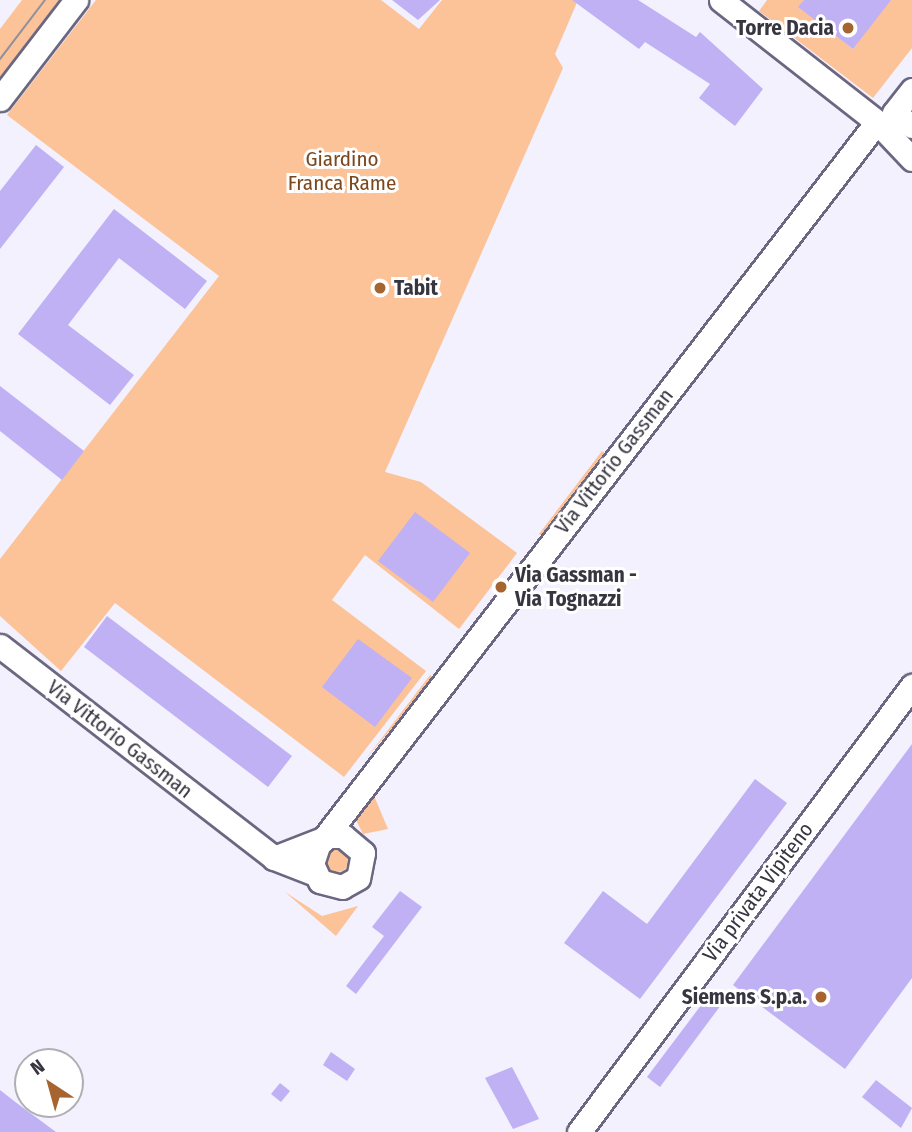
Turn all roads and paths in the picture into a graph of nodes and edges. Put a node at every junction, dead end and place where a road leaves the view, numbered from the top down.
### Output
1 (76, 0) edge
2 (721, 0) edge
3 (912, 90) edge
4 (0, 99) edge
5 (877, 122) junction
6 (912, 126) edge
7 (912, 139) edge
8 (912, 159) edge
9 (0, 646) edge
10 (912, 686) edge
11 (353, 800) junction
12 (349, 838) junction
13 (320, 842) junction
14 (274, 858) junction
15 (315, 874) junction
16 (579, 1132) edge

1 - 4 street
2 - 5 street
3 - 6 street
5 - 7 street
5 - 8 street
5 - 11 street, Via Vittorio Gassman
9 - 14 street, Via Vittorio Gassman
10 - 16 street, Via privata Vipiteno
11 - 12 street, Via Vittorio Gassman
11 - 13 street, Via Vittorio Gassman
12 - 13 street
12 - 15 street, Via Vittorio Gassman
13 - 14 street
13 - 15 street, Via Vittorio Gassman
14 - 15 street, Via Vittorio Gassman

